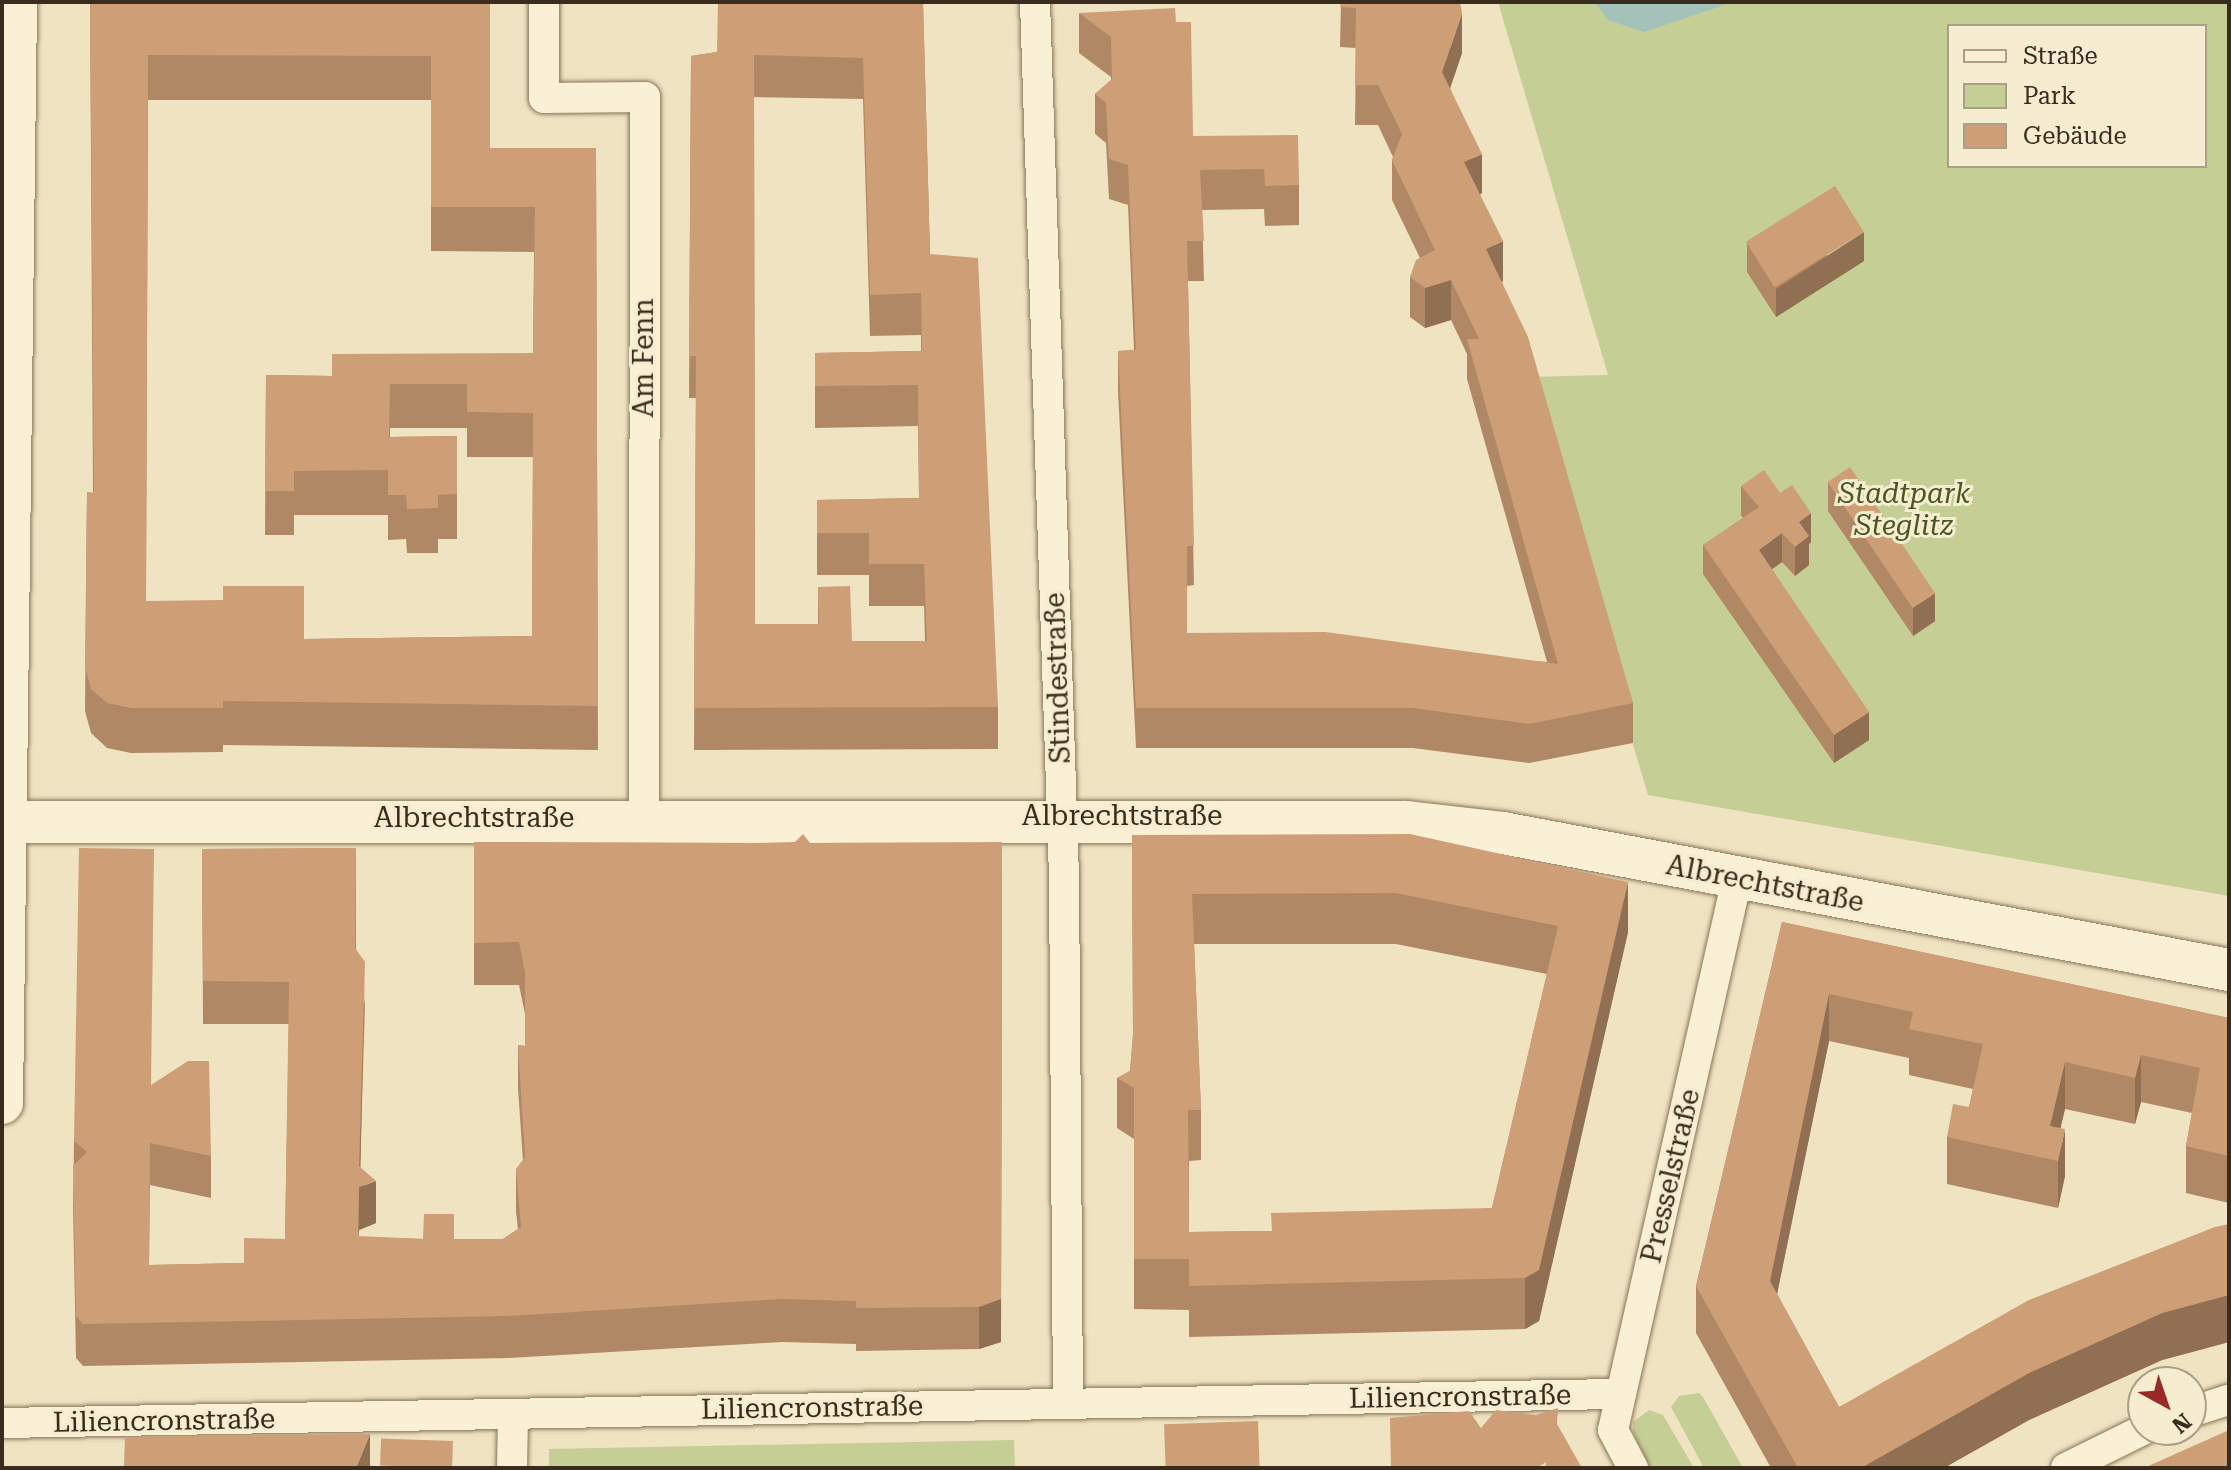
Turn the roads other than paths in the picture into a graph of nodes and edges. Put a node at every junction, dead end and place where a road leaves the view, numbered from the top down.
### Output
1 (16, 2) edge
2 (544, 2) edge
3 (1035, 2) edge
4 (644, 817) junction
5 (1062, 817) junction
6 (4, 826) edge
7 (1737, 879) junction
8 (2229, 970) edge
9 (2, 1103) edge
10 (1621, 1394) junction
11 (2229, 1400) edge
12 (1068, 1403) junction
13 (2207, 1407) edge
14 (513, 1415) junction
15 (2, 1423) edge
16 (2127, 1438) edge
17 (512, 1468) edge
18 (1633, 1468) edge
19 (2066, 1468) edge

1 - 6 street
2 - 4 street, Am Fenn
3 - 5 street, Stindestraße
4 - 5 street, Albrechtstraße
4 - 6 street, Albrechtstraße
5 - 7 street, Albrechtstraße
5 - 12 street, Stindestraße
6 - 9 street
7 - 8 street, Albrechtstraße
7 - 10 street, Presselstraße
10 - 12 street, Liliencronstraße
10 - 18 street, Presselstraße
11 - 13 street
12 - 14 street, Liliencronstraße
14 - 15 street, Liliencronstraße
14 - 17 street
16 - 19 street

